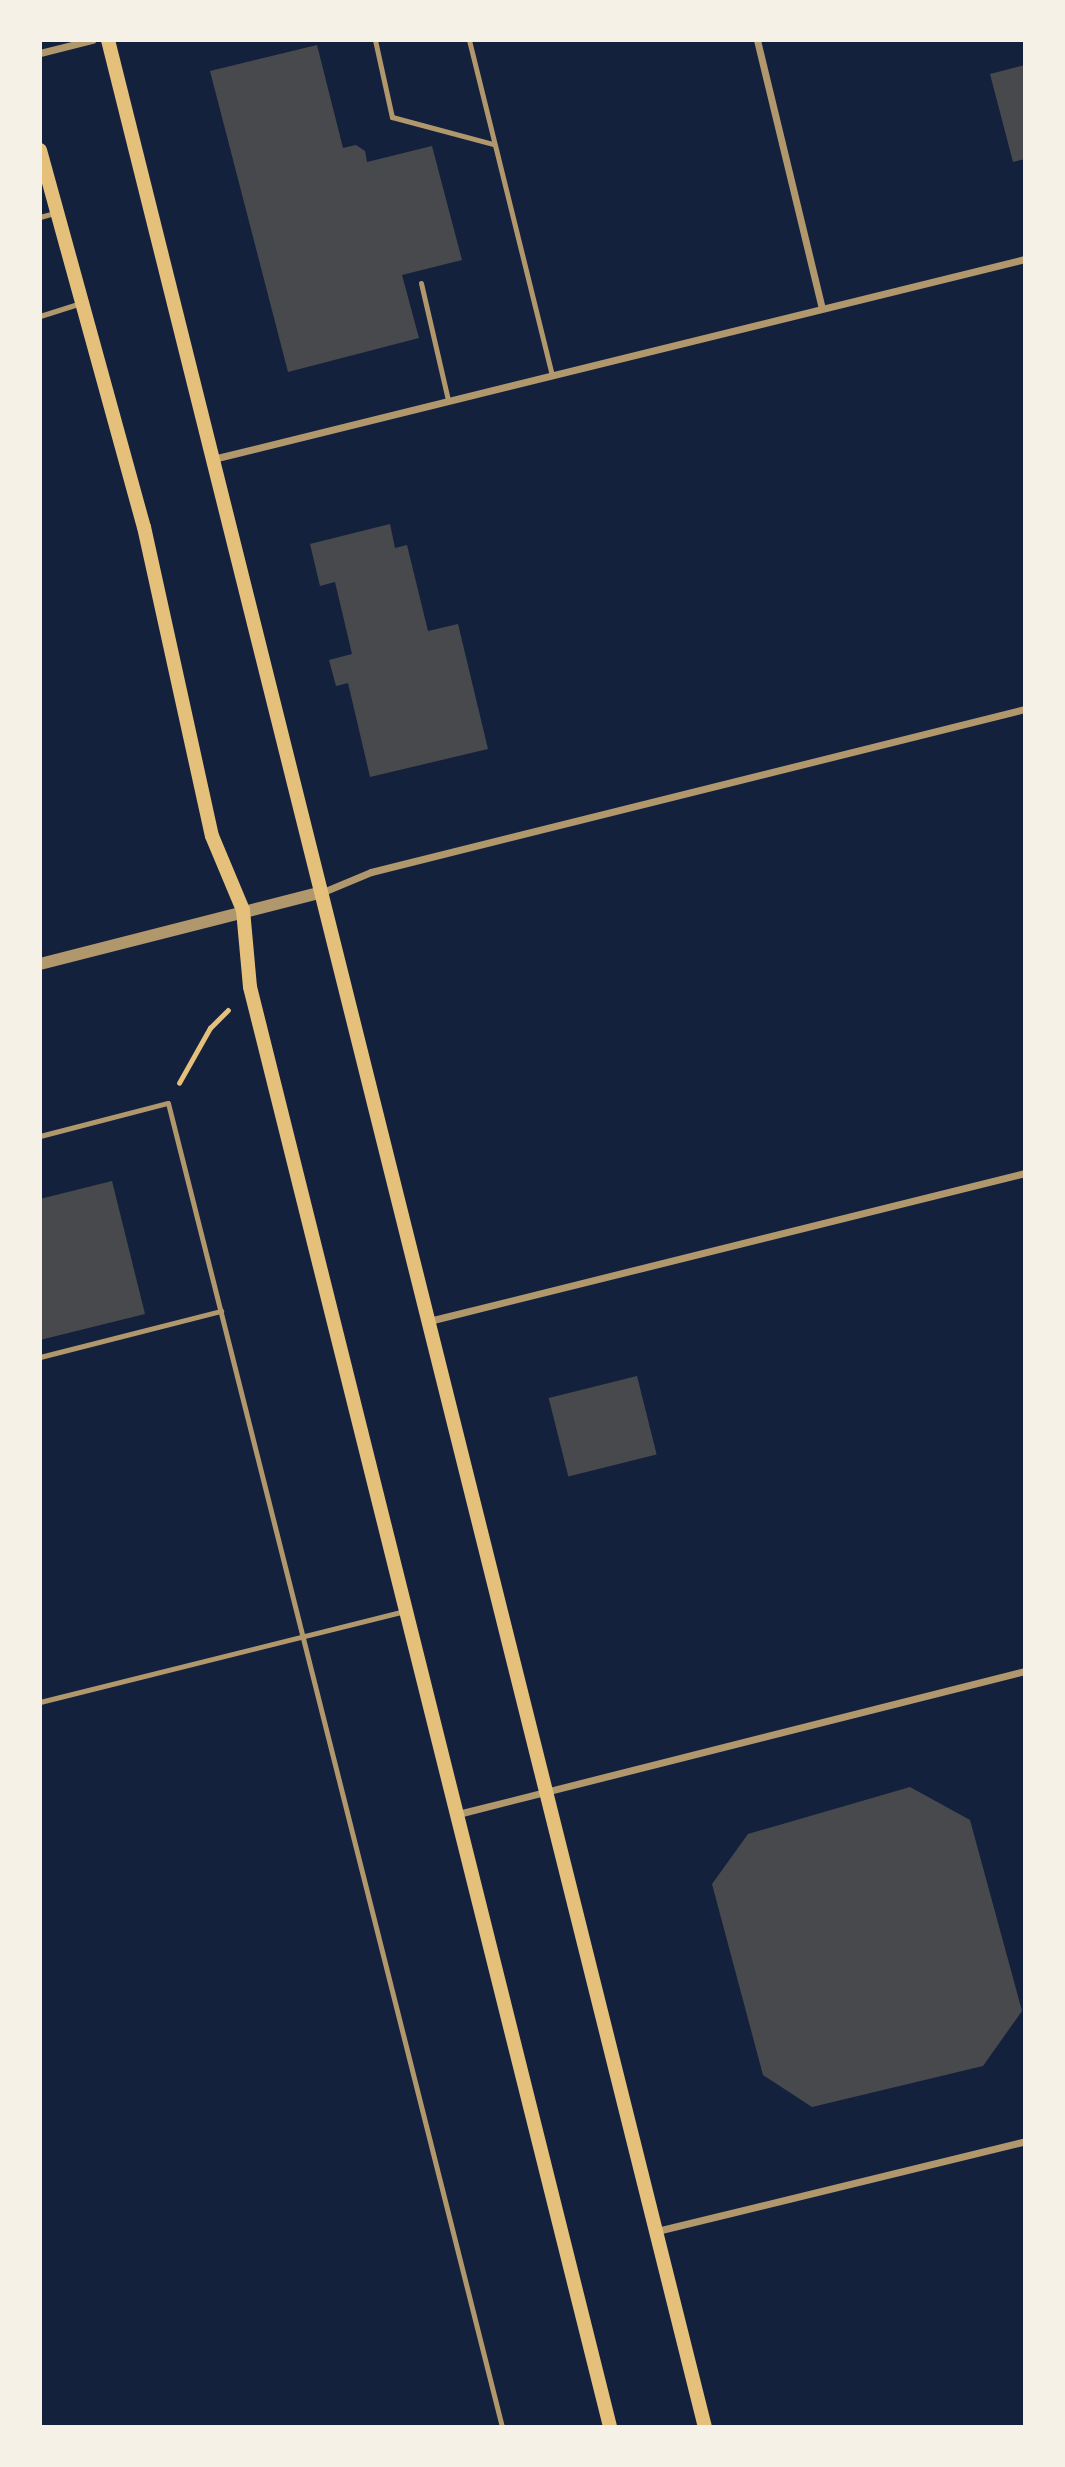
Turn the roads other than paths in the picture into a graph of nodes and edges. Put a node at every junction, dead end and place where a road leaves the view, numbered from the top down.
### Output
1 (92, 40) edge
2 (108, 40) edge
3 (375, 40) edge
4 (469, 40) edge
5 (757, 40) edge
6 (40, 53) edge
7 (493, 144) junction
8 (40, 150) edge
9 (57, 212) junction
10 (40, 217) edge
11 (1025, 259) edge
12 (421, 283) dead end
13 (83, 303) junction
14 (822, 308) junction
15 (40, 316) edge
16 (552, 375) junction
17 (447, 400) junction
18 (213, 458) junction
19 (1025, 709) edge
20 (323, 892) junction
21 (243, 910) junction
22 (40, 964) edge
23 (40, 1136) edge
24 (1025, 1173) edge
25 (221, 1311) junction
26 (429, 1321) junction
27 (40, 1357) edge
28 (407, 1610) junction
29 (303, 1637) junction
30 (1025, 1671) edge
31 (40, 1702) edge
32 (546, 1791) junction
33 (457, 1815) junction
34 (1025, 2141) edge
35 (656, 2232) junction
36 (502, 2427) edge
37 (610, 2427) edge
38 (705, 2427) edge

1 - 6 street
2 - 18 main road
3 - 7 lane
4 - 7 lane
5 - 14 street
7 - 16 lane
8 - 9 main road
9 - 10 lane
9 - 13 main road
11 - 14 street
12 - 17 lane
13 - 15 lane
13 - 21 main road
14 - 16 street
16 - 17 street
17 - 18 street
18 - 20 main road
19 - 20 street
20 - 21 street
20 - 26 main road
21 - 22 street
21 - 28 main road
23 - 25 lane
24 - 26 street
25 - 27 lane
25 - 29 lane
26 - 32 main road
28 - 29 lane
28 - 33 main road
29 - 31 lane
29 - 36 lane
30 - 32 street
32 - 33 street
32 - 35 main road
33 - 37 main road
34 - 35 street
35 - 38 main road

